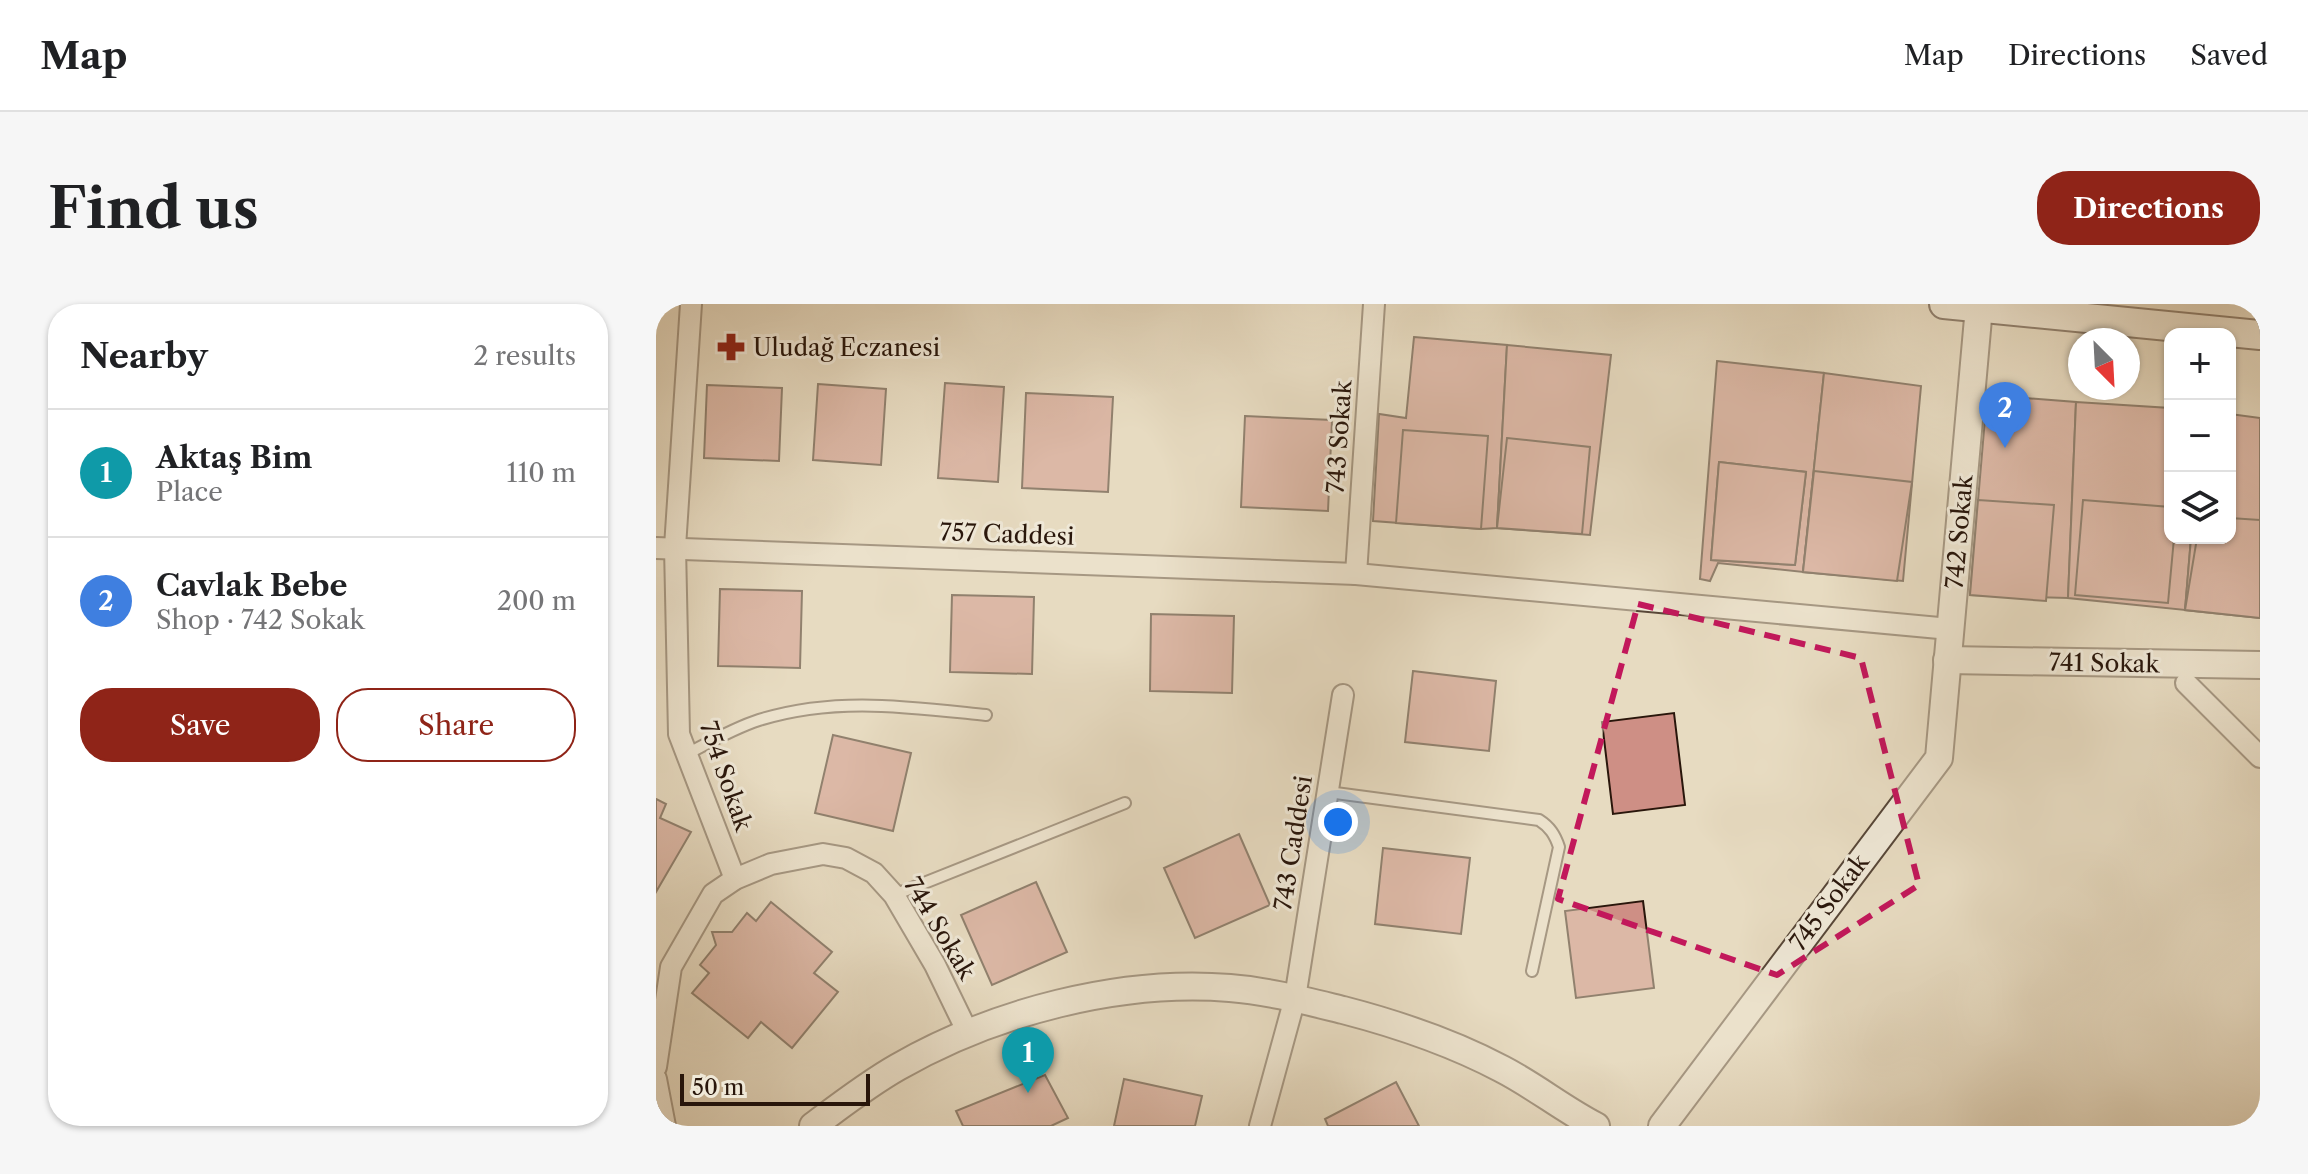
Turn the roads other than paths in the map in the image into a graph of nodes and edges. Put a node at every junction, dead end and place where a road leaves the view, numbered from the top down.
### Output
1 (691, 304) edge
2 (1374, 304) edge
3 (1944, 304) edge
4 (1979, 307) junction
5 (2260, 335) edge
6 (666, 548) edge
7 (1356, 574) junction
8 (1950, 629) junction
9 (1947, 660) junction
10 (2260, 665) edge
11 (2186, 683) dead end
12 (1343, 695) dead end
13 (986, 715) dead end
14 (687, 754) junction
15 (2260, 757) edge
16 (1328, 792) junction
17 (1125, 803) dead end
18 (735, 879) junction
19 (894, 895) junction
20 (1532, 971) dead end
21 (1295, 998) junction
22 (968, 1033) junction
23 (656, 1067) edge
24 (656, 1079) edge
25 (665, 1126) edge
26 (813, 1126) edge
27 (1260, 1126) edge
28 (1596, 1126) edge
29 (1662, 1126) edge

1 - 6 street, 754 Sokak
2 - 7 street, 743 Sokak
3 - 4 main road
4 - 5 main road
4 - 8 street, 742 Sokak
6 - 7 street, 757 Caddesi
6 - 14 street, 754 Sokak
7 - 8 street, 757 Caddesi
8 - 9 street, 742 Sokak
9 - 10 street, 741 Sokak
9 - 29 street, 745 Sokak
11 - 15 street
12 - 16 street, 743 Caddesi
13 - 14 lane
14 - 18 street, 754 Sokak
16 - 20 lane
16 - 21 street, 743 Caddesi
17 - 19 lane
18 - 19 street, 744 Sokak
18 - 23 street, 744 Sokak
19 - 22 street, 744 Sokak
21 - 22 street
21 - 27 street, 743 Caddesi
21 - 28 street
22 - 26 street
24 - 25 street

